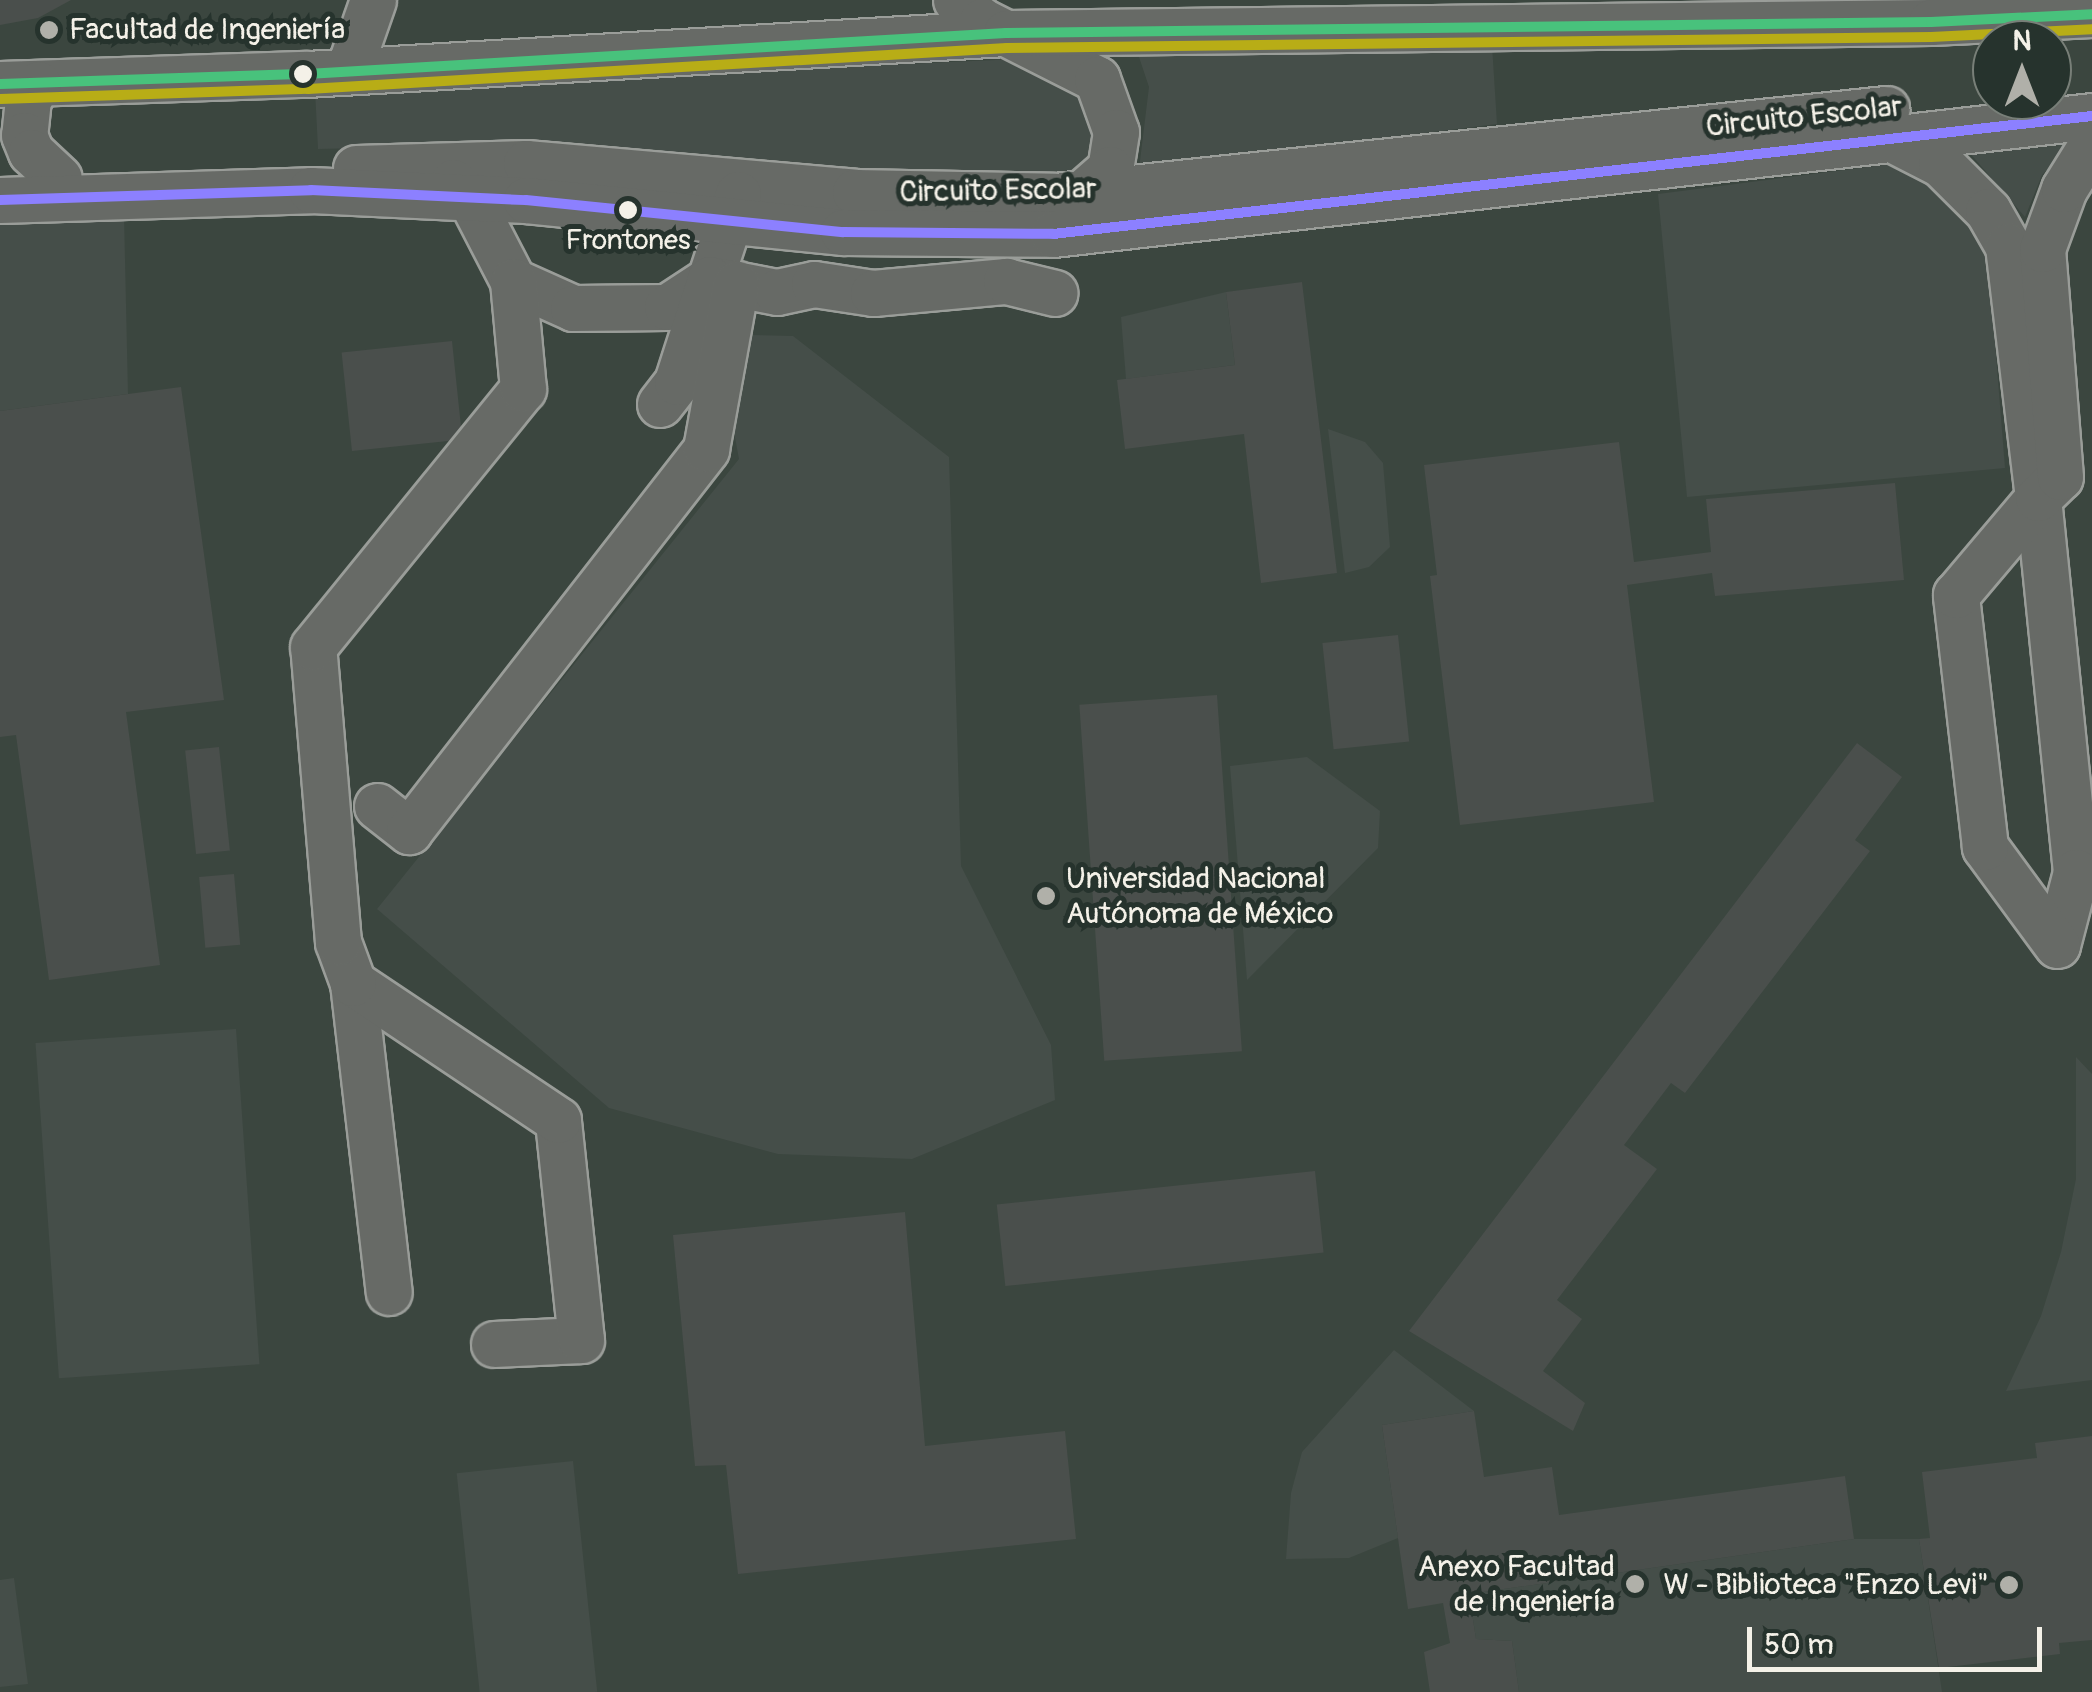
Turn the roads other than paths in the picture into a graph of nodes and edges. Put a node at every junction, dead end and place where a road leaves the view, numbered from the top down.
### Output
1 (374, 0) edge
2 (956, 0) edge
3 (1865, 12) edge
4 (2092, 14) edge
5 (1006, 33) junction
6 (328, 71) junction
7 (19, 84) edge
8 (1972, 100) edge
9 (1845, 113) junction
10 (2092, 116) edge
11 (1891, 139) junction
12 (2092, 144) edge
13 (1658, 149) junction
14 (434, 163) junction
15 (1527, 164) junction
16 (59, 178) junction
17 (0, 180) edge
18 (312, 180) junction
19 (126, 186) junction
20 (1087, 193) junction
21 (470, 198) junction
22 (0, 200) edge
23 (736, 201) junction
24 (1024, 234) junction
25 (513, 280) junction
26 (741, 285) junction
27 (1054, 293) dead end
28 (660, 404) dead end
29 (2038, 498) junction
30 (377, 806) dead end
31 (353, 983) junction
32 (389, 1292) dead end
33 (494, 1344) dead end

1 - 6 street
2 - 5 street
3 - 4 street
3 - 5 street
5 - 6 street
5 - 20 street
6 - 7 street
7 - 16 street
8 - 9 street, Circuito Escolar
9 - 11 street
9 - 13 street, Circuito Escolar
10 - 11 street
11 - 13 street
11 - 29 street
12 - 29 street
13 - 15 street, Circuito Escolar
14 - 18 street, Circuito Escolar
14 - 21 street
14 - 23 street, Circuito Escolar
15 - 20 street, Circuito Escolar
15 - 24 street
16 - 17 street, Circuito Escolar
16 - 19 street, Circuito Escolar
18 - 19 street, Circuito Escolar
18 - 21 street
19 - 22 street
20 - 23 street, Circuito Escolar
20 - 24 street
21 - 23 street
21 - 25 street
23 - 24 street
23 - 26 street
25 - 26 street
25 - 31 street
26 - 27 street
26 - 28 street
26 - 30 street
29 - 29 street
31 - 32 street
31 - 33 street

